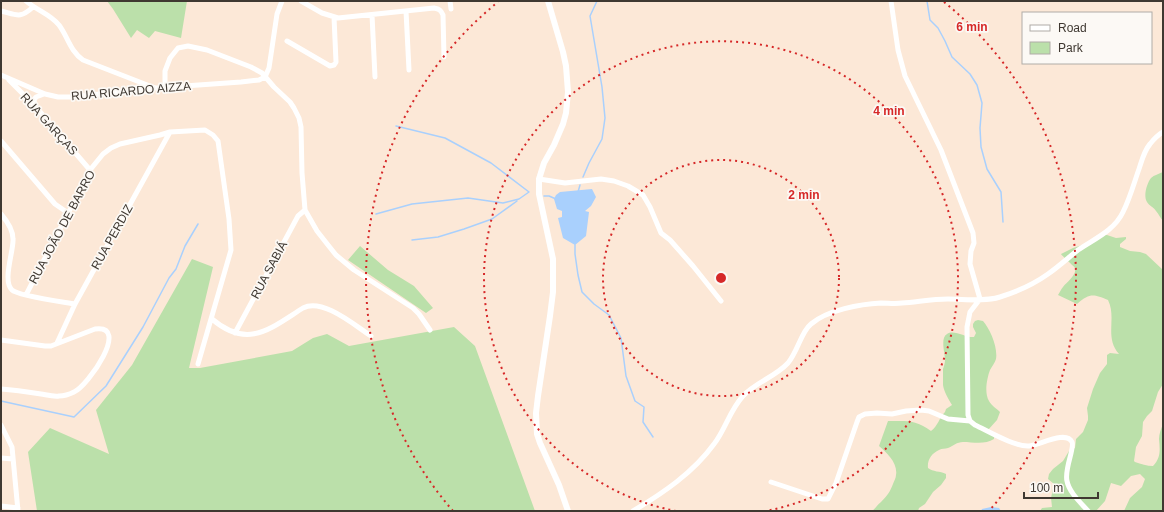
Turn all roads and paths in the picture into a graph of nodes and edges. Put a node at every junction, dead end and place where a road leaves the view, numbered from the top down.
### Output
1 (26, 1) edge
2 (282, 1) edge
3 (301, 1) edge
4 (450, 1) edge
5 (548, 1) edge
6 (891, 1) edge
7 (33, 7) junction
8 (451, 9) dead end
9 (1, 11) edge
10 (406, 11) junction
11 (372, 15) junction
12 (334, 17) junction
13 (287, 41) dead end
14 (444, 57) dead end
15 (409, 70) dead end
16 (1, 75) edge
17 (266, 75) junction
18 (375, 77) dead end
19 (7, 78) junction
20 (165, 87) junction
21 (156, 88) junction
22 (45, 94) junction
23 (35, 106) junction
24 (170, 132) junction
25 (1163, 132) edge
26 (1, 141) edge
27 (90, 170) junction
28 (539, 179) junction
29 (305, 210) junction
30 (68, 213) junction
31 (1, 214) edge
32 (26, 295) junction
33 (980, 299) junction
34 (721, 301) dead end
35 (75, 304) junction
36 (212, 319) junction
37 (430, 330) dead end
38 (235, 333) junction
39 (371, 336) dead end
40 (1, 340) edge
41 (57, 343) junction
42 (198, 364) dead end
43 (1, 389) edge
44 (970, 421) junction
45 (1, 425) edge
46 (1, 458) edge
47 (13, 460) junction
48 (772, 482) dead end
49 (1, 506) edge
50 (18, 510) edge
51 (568, 511) edge
52 (633, 511) edge
53 (1088, 511) edge

1 - 7 street
2 - 17 street
3 - 12 street
4 - 8 street
5 - 28 main road
6 - 33 street
7 - 9 street
7 - 21 street
10 - 11 street
10 - 14 street
10 - 15 street
11 - 12 street
11 - 18 street
12 - 13 street
16 - 19 street, RUA RICARDO AIZZA
17 - 20 street, RUA RICARDO AIZZA
17 - 20 street
17 - 29 street
19 - 22 street, RUA RICARDO AIZZA
19 - 23 street, RUA GARÇAS
20 - 21 street, RUA RICARDO AIZZA
21 - 22 street, RUA RICARDO AIZZA
22 - 23 street
23 - 27 street, RUA GARÇAS
24 - 27 street, RUA JOÃO DE BARRO
24 - 35 street, RUA PERDIZ
24 - 36 street, RUA JOÃO DE BARRO
25 - 33 street
26 - 30 street
27 - 30 street, RUA JOÃO DE BARRO
28 - 34 street
28 - 51 main road
29 - 37 street
29 - 38 street, RUA SABIÁ
30 - 32 street, RUA JOÃO DE BARRO
31 - 32 street
32 - 35 street
33 - 44 street
33 - 52 street
35 - 41 street, RUA PERDIZ
36 - 38 street
36 - 42 street, RUA JOÃO DE BARRO
38 - 39 street
40 - 41 street
41 - 43 street
44 - 48 street
44 - 53 street
45 - 47 street
46 - 47 street
47 - 50 street
49 - 50 street

